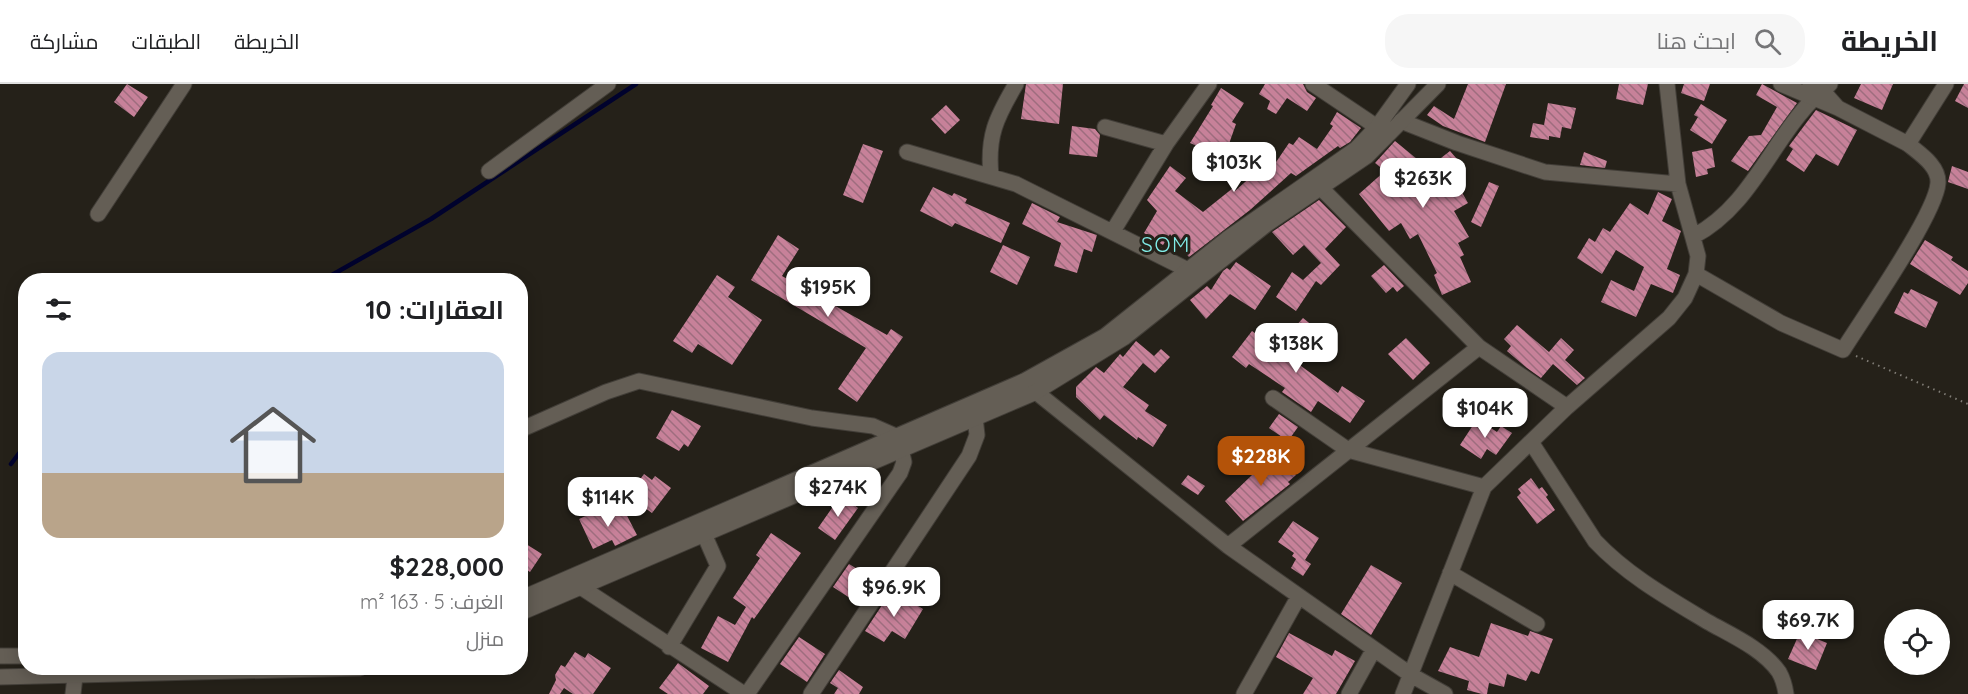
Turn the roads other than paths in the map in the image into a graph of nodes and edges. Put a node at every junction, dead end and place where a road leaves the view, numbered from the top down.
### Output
1 (184, 84) edge
2 (609, 84) edge
3 (1016, 84) edge
4 (1209, 84) edge
5 (1313, 84) edge
6 (1408, 84) edge
7 (1438, 84) edge
8 (1667, 84) edge
9 (1781, 84) edge
10 (1946, 84) edge
11 (1819, 89) edge
12 (1401, 121) junction
13 (1105, 128) dead end
14 (1377, 128) junction
15 (1166, 144) junction
16 (1908, 144) junction
17 (907, 152) dead end
18 (489, 171) dead end
19 (992, 176) junction
20 (1678, 184) junction
21 (1320, 187) junction
22 (98, 214) dead end
23 (1113, 231) junction
24 (1694, 236) junction
25 (1188, 270) junction
26 (1696, 274) junction
27 (1479, 346) junction
28 (1024, 381) junction
29 (1034, 393) junction
30 (1273, 399) dead end
31 (1567, 407) junction
32 (975, 417) junction
33 (528, 426) edge
34 (1531, 442) junction
35 (900, 443) junction
36 (1348, 450) junction
37 (1484, 488) junction
38 (704, 534) junction
39 (1228, 546) junction
40 (1449, 573) junction
41 (579, 586) junction
42 (528, 595) edge
43 (1299, 596) junction
44 (528, 609) edge
45 (1537, 624) dead end
46 (669, 647) junction
47 (1374, 649) junction
48 (0, 656) edge
49 (18, 656) edge
50 (30, 675) edge
51 (76, 675) edge
52 (1411, 675) junction
53 (0, 677) edge
54 (74, 694) edge
55 (746, 694) edge
56 (810, 694) edge
57 (1244, 694) edge
58 (1348, 694) edge
59 (1403, 694) edge
60 (1444, 694) edge
61 (1786, 694) edge

1 - 22 street
2 - 18 street
3 - 19 street
4 - 15 street
5 - 14 street
6 - 14 street
7 - 12 street
8 - 20 street
9 - 11 street
10 - 16 street
11 - 16 street
11 - 24 street
12 - 20 street
12 - 21 street
13 - 15 street
14 - 25 street
15 - 23 street
16 - 26 street
17 - 19 street
19 - 23 street
20 - 24 street
21 - 27 street
21 - 29 street
23 - 25 street
24 - 26 street
25 - 28 street
26 - 31 street
27 - 31 street
27 - 36 street
28 - 29 street
28 - 35 street
29 - 32 street
29 - 39 street
30 - 36 street
31 - 34 street
32 - 35 street
32 - 56 street
33 - 35 street
34 - 37 street
34 - 61 street
35 - 38 street
35 - 42 street
35 - 55 street
36 - 37 street
36 - 39 street
37 - 40 street
38 - 41 street
38 - 46 street
39 - 43 street
40 - 45 street
40 - 52 street
41 - 44 street
41 - 46 street
43 - 47 street
43 - 57 street
46 - 55 street
47 - 52 street
47 - 58 street
48 - 49 street
50 - 53 street
51 - 54 street
52 - 59 street
52 - 60 street

